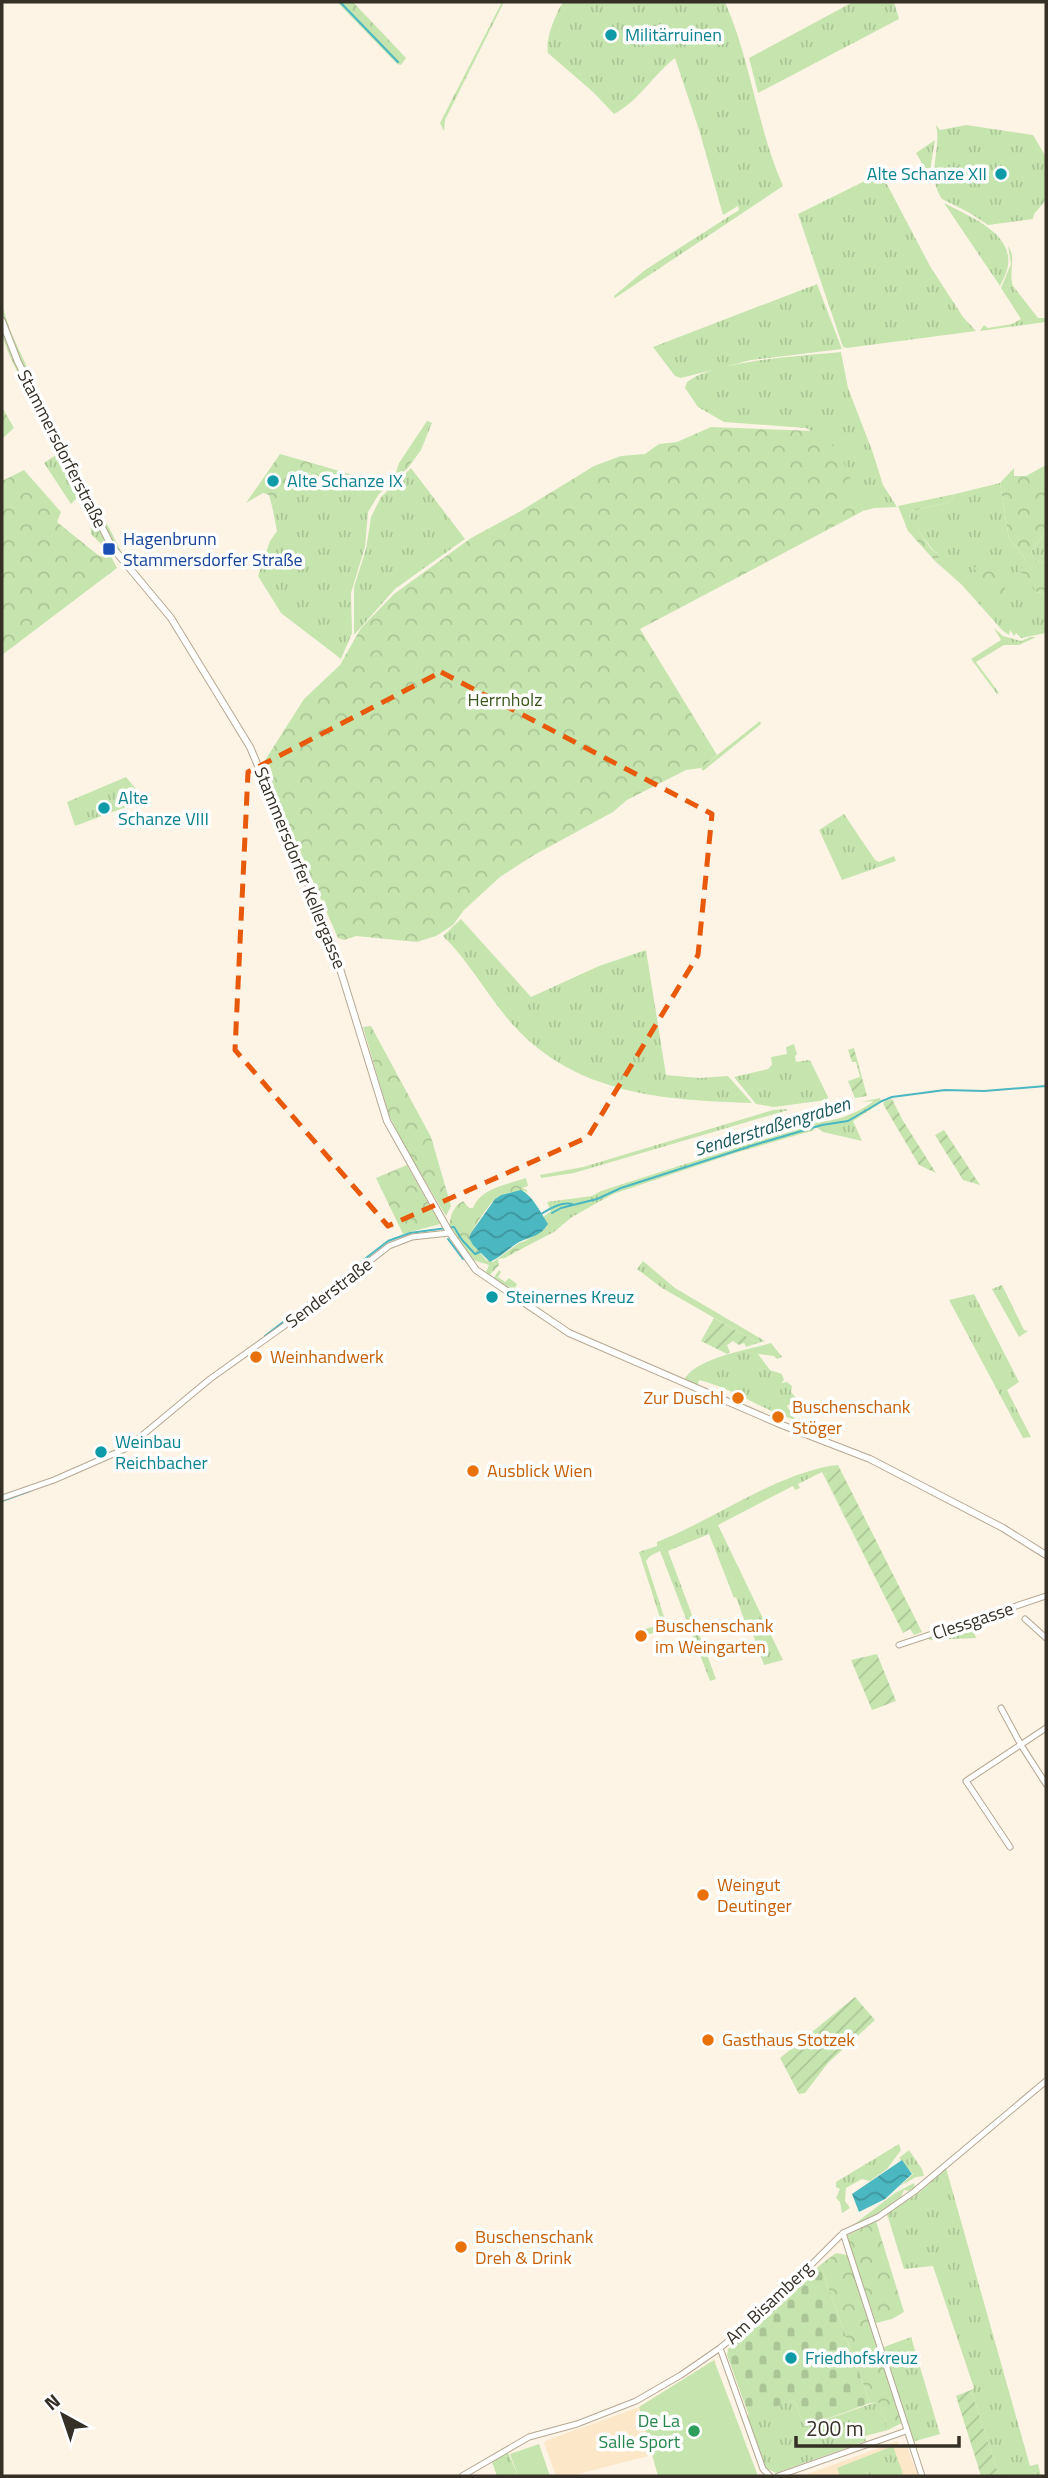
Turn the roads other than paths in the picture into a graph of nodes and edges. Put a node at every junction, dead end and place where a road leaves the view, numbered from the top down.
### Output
1 (2, 321) edge
2 (131, 571) joint
3 (447, 1229) junction
4 (2, 1499) edge
5 (1046, 1555) edge
6 (1046, 1596) edge
7 (1025, 1619) dead end
8 (1046, 1639) edge
9 (899, 1645) dead end
10 (1001, 1708) dead end
11 (1046, 1728) edge
12 (1021, 1745) junction
13 (1046, 1784) edge
14 (1010, 1847) dead end
15 (1046, 2081) edge
16 (843, 2233) junction
17 (720, 2348) junction
18 (906, 2431) junction
19 (462, 2476) edge
20 (769, 2476) edge
21 (778, 2476) edge
22 (922, 2476) edge

1 - 2 street, Stammersdorferstraße
2 - 3 street, Stammersdorfer Kellergasse
3 - 4 street, Senderstraße
3 - 5 street, Stammersdorfer Kellergasse
6 - 9 street, Clessgasse
7 - 8 street
10 - 12 street
11 - 12 street
12 - 13 street
12 - 14 street
15 - 16 street, Am Bisamberg
16 - 17 street, Am Bisamberg
16 - 18 street
17 - 19 street, Am Bisamberg
17 - 20 street
18 - 21 street
18 - 22 street

